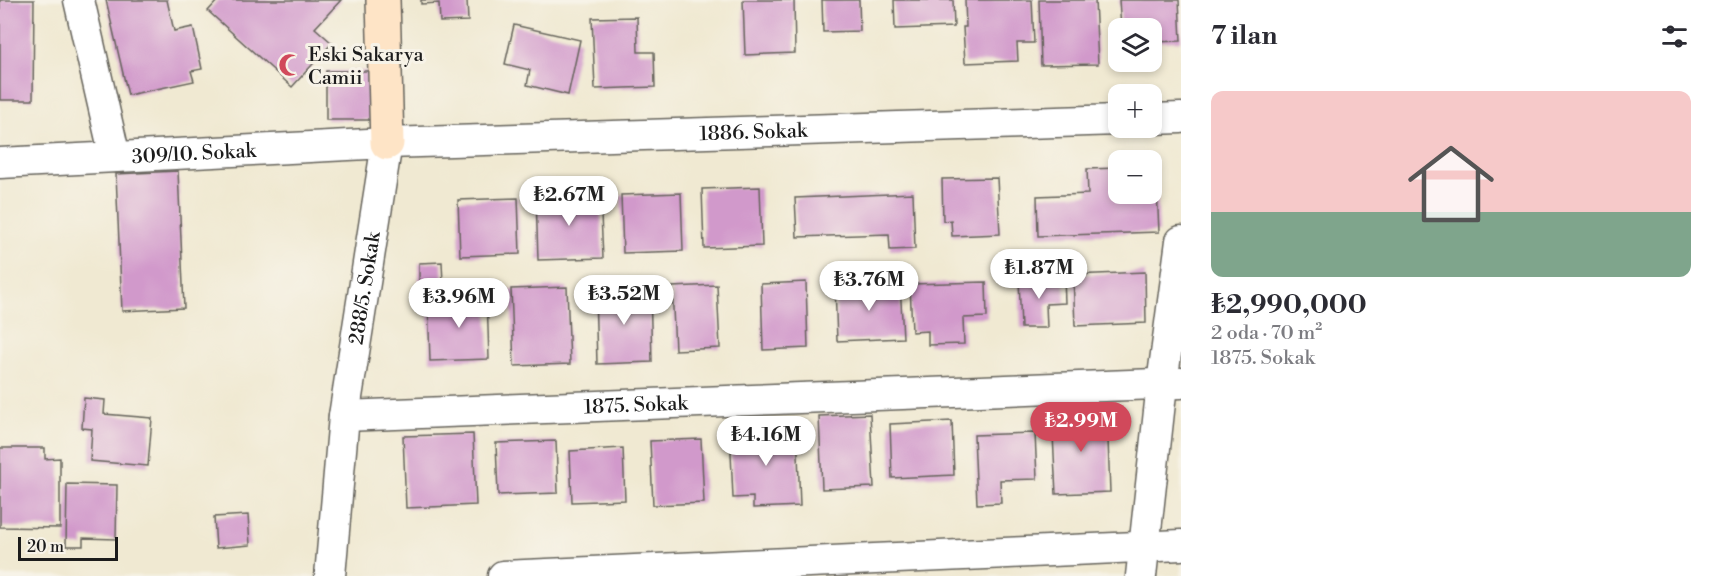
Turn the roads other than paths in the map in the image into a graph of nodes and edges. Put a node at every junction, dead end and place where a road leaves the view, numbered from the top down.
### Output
1 (79, 0) edge
2 (383, 0) edge
3 (1162, 118) edge
4 (1181, 118) edge
5 (1108, 120) edge
6 (387, 143) junction
7 (115, 157) junction
8 (0, 163) edge
9 (1181, 241) edge
10 (1172, 383) edge
11 (344, 416) junction
12 (1181, 545) edge
13 (1142, 562) edge
14 (330, 576) edge
15 (502, 576) edge

1 - 7 street
2 - 6 street, 288/5. Sokak
3 - 4 street
5 - 6 street, 1886. Sokak
6 - 7 street, 309/10. Sokak
6 - 11 street, 288/5. Sokak
7 - 8 street, 309/10. Sokak
9 - 10 street
10 - 11 street, 1875. Sokak
10 - 13 street
11 - 14 street, 288/5. Sokak
12 - 13 street
13 - 15 street

